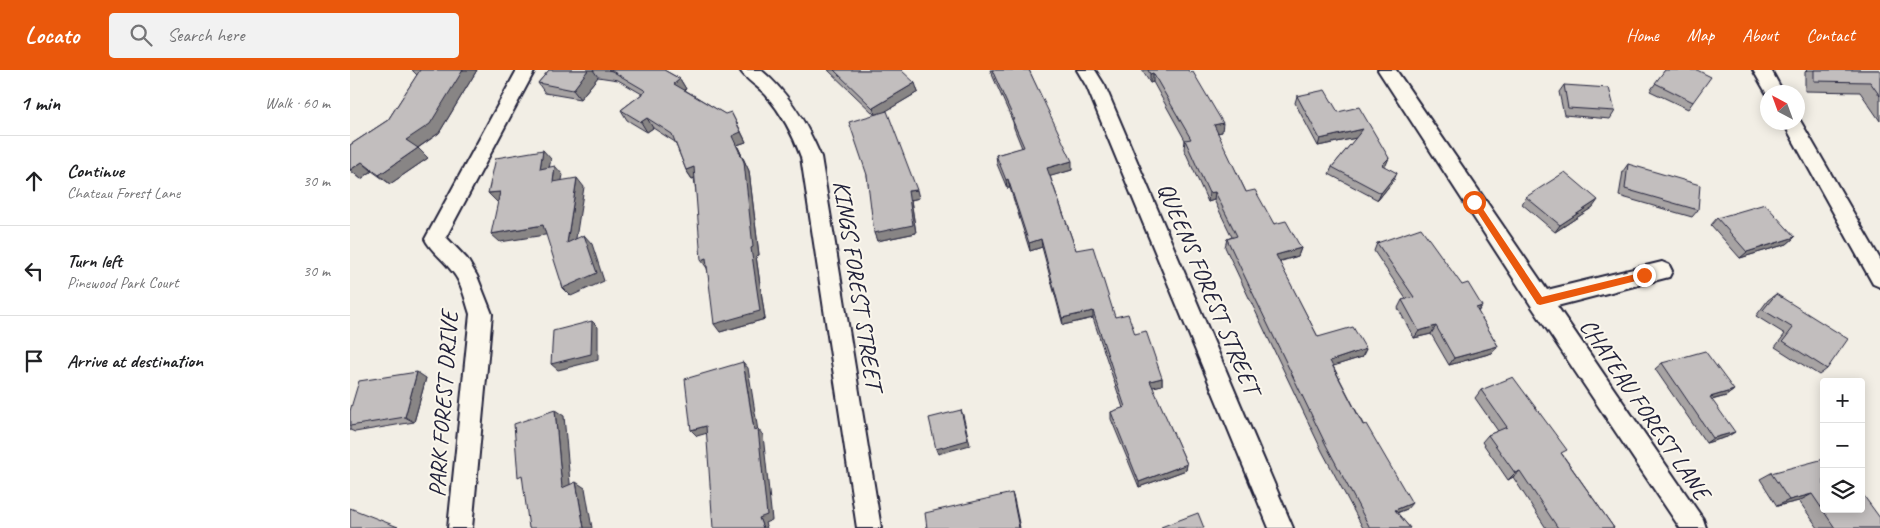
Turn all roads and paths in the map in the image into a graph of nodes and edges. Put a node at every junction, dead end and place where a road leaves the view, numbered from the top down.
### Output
1 (526, 70) edge
2 (749, 70) edge
3 (1086, 70) edge
4 (1387, 70) edge
5 (1762, 70) edge
6 (1770, 85) edge
7 (1797, 130) edge
8 (1662, 271) dead end
9 (1880, 278) edge
10 (1540, 301) junction
11 (460, 528) edge
12 (869, 528) edge
13 (1281, 528) edge
14 (1694, 528) edge

1 - 11 street, PARK FOREST DRIVE
2 - 12 street, KINGS FOREST STREET
3 - 13 street, QUEENS FOREST STREET
4 - 10 street, CHATEAU FOREST LANE
5 - 6 street
7 - 9 street
8 - 10 street
10 - 14 street, CHATEAU FOREST LANE

